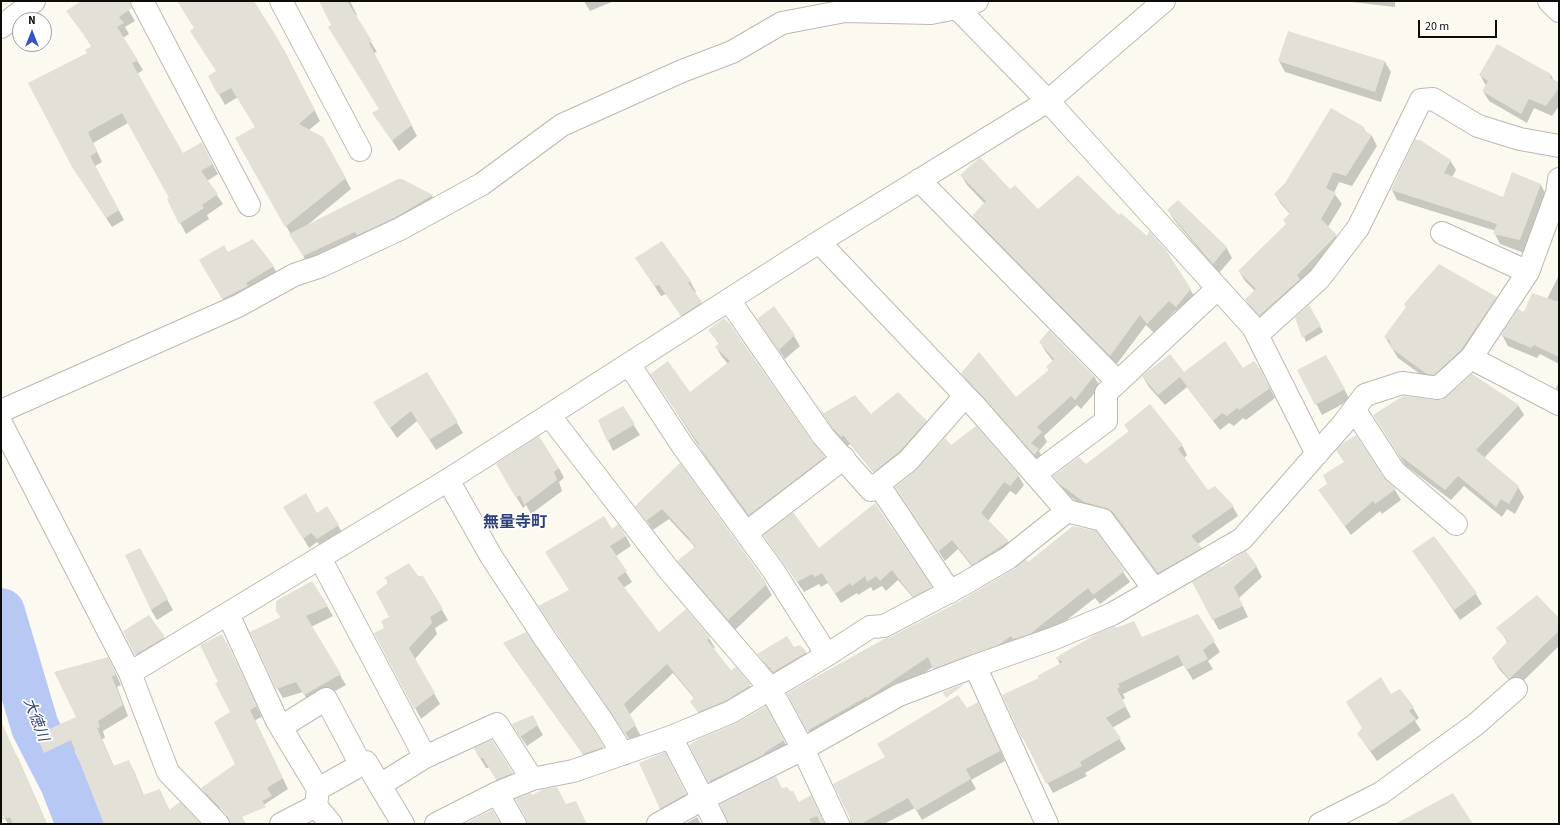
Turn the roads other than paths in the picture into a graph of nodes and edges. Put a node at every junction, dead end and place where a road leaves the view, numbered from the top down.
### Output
1 (34, 1) edge
2 (142, 1) edge
3 (281, 1) edge
4 (1164, 1) edge
5 (1549, 1) edge
6 (967, 4) edge
7 (1559, 11) edge
8 (1, 27) edge
9 (1048, 101) junction
10 (1559, 146) edge
11 (360, 150) dead end
12 (1559, 179) edge
13 (919, 180) junction
14 (249, 205) dead end
15 (1442, 233) dead end
16 (819, 242) junction
17 (1528, 272) junction
18 (1218, 288) junction
19 (729, 300) junction
20 (1257, 336) junction
21 (1471, 358) junction
22 (629, 364) junction
23 (1118, 382) junction
24 (965, 396) junction
25 (1559, 404) edge
26 (1354, 409) junction
27 (1, 411) edge
28 (550, 415) junction
29 (1, 423) edge
30 (1316, 454) junction
31 (844, 458) junction
32 (1035, 474) junction
33 (448, 480) junction
34 (878, 484) junction
35 (1067, 511) junction
36 (1456, 524) dead end
37 (746, 533) junction
38 (320, 558) junction
39 (1154, 589) junction
40 (950, 592) junction
41 (228, 614) junction
42 (827, 655) junction
43 (975, 666) junction
44 (130, 673) junction
45 (770, 688) junction
46 (1516, 689) dead end
47 (281, 727) junction
48 (671, 737) junction
49 (803, 749) junction
50 (623, 754) junction
51 (425, 757) junction
52 (361, 765) junction
53 (532, 779) junction
54 (380, 785) junction
55 (497, 793) junction
56 (317, 798) junction
57 (703, 799) junction
58 (218, 824) edge
59 (281, 824) edge
60 (331, 824) edge
61 (403, 824) edge
62 (436, 824) edge
63 (515, 824) edge
64 (658, 824) edge
65 (716, 824) edge
66 (838, 824) edge
67 (1047, 824) edge
68 (1320, 824) edge

1 - 8 street
2 - 14 street
3 - 11 street
4 - 9 street
5 - 7 street
6 - 9 street
6 - 27 street
9 - 13 street
9 - 18 street
10 - 20 street
12 - 17 street
13 - 16 street
13 - 23 street
15 - 17 street
16 - 19 street
16 - 24 street
17 - 21 street
18 - 20 street
18 - 23 street
19 - 22 street
19 - 31 street
20 - 30 street
21 - 25 street
21 - 26 street
22 - 28 street
22 - 37 street
23 - 32 street
24 - 32 street
24 - 34 street
26 - 30 street
26 - 36 street
28 - 33 street
28 - 45 street
29 - 44 street
30 - 39 street
31 - 34 street
31 - 37 street
32 - 35 street
33 - 38 street
33 - 50 street
34 - 40 street
35 - 39 street
35 - 40 street
37 - 42 street
38 - 41 street
38 - 51 street
39 - 43 street
40 - 42 street
41 - 44 street
41 - 47 street
42 - 45 street
43 - 49 street
43 - 67 street
44 - 58 street
45 - 48 street
45 - 49 street
46 - 68 street
47 - 52 street
47 - 56 street
48 - 50 street
48 - 57 street
49 - 57 street
49 - 66 street
50 - 53 street
51 - 53 street
51 - 54 street
52 - 54 street
52 - 56 street
53 - 55 street
54 - 61 street
55 - 62 street
55 - 63 street
56 - 59 street
56 - 60 street
57 - 64 street
57 - 65 street

